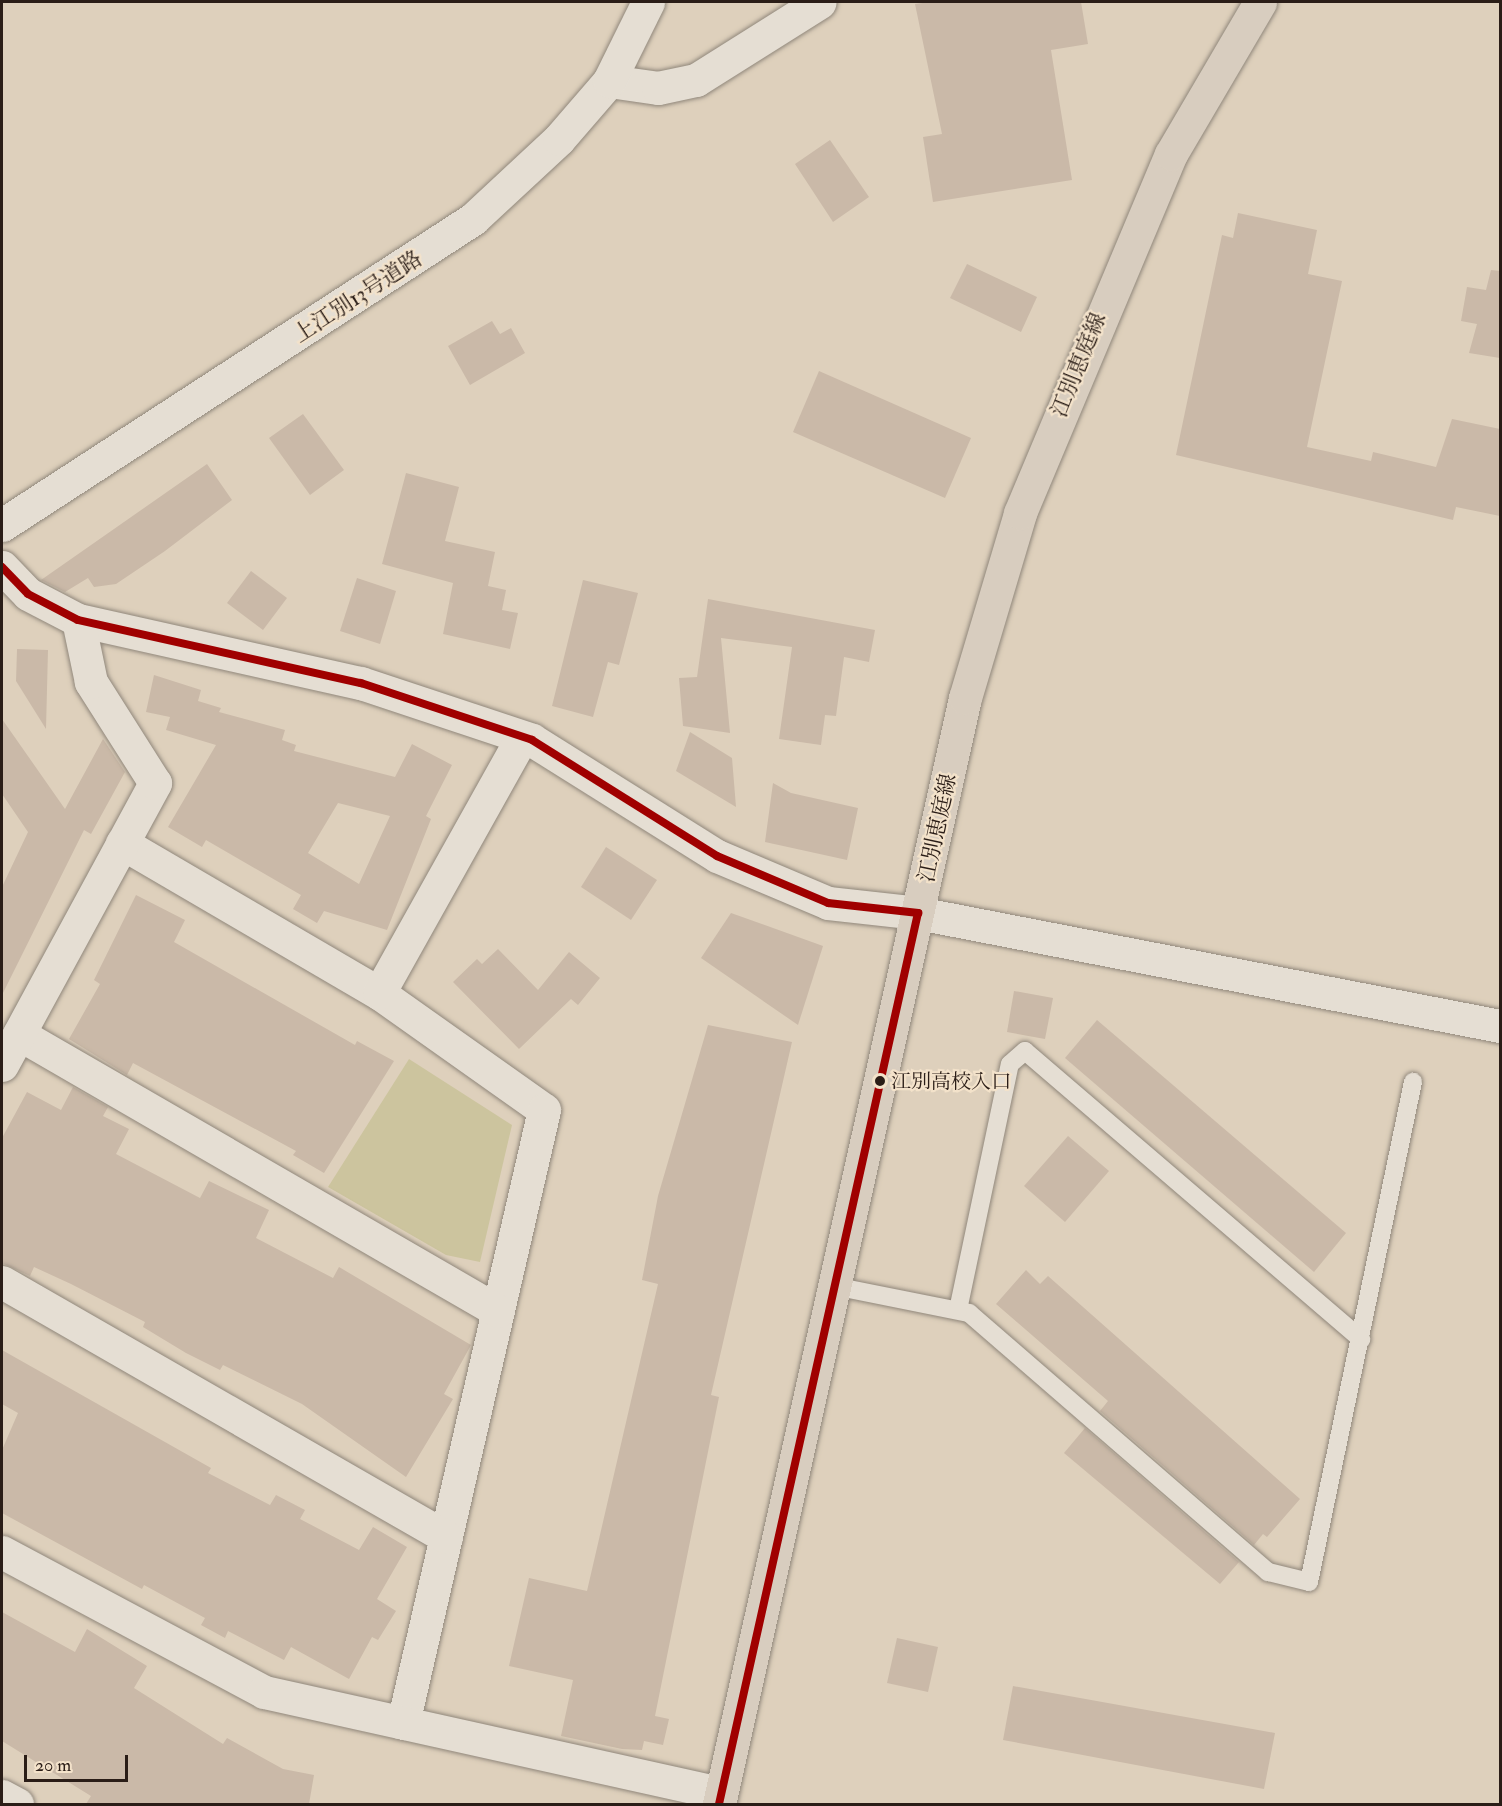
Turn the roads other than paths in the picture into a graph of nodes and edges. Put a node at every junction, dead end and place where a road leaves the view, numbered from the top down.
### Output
1 (648, 2) edge
2 (820, 2) edge
3 (1260, 2) edge
4 (609, 81) junction
5 (2, 525) edge
6 (2, 567) edge
7 (78, 620) junction
8 (522, 737) junction
9 (123, 843) junction
10 (918, 913) junction
11 (379, 993) junction
12 (1500, 1026) edge
13 (19, 1034) junction
14 (2, 1065) edge
15 (1413, 1082) dead end
16 (2, 1282) edge
17 (834, 1286) junction
18 (958, 1310) junction
19 (498, 1311) junction
20 (1361, 1338) junction
21 (446, 1537) junction
22 (2, 1552) edge
23 (403, 1723) junction
24 (2, 1796) edge
25 (720, 1799) edge
26 (17, 1804) edge

1 - 4 street, 上江別13号道路
2 - 4 street
3 - 10 main road, 江別恵庭線
4 - 5 street, 上江別13号道路
6 - 7 street
7 - 8 street
7 - 9 street
8 - 10 street
8 - 11 street
9 - 11 street
9 - 13 street
10 - 12 street
10 - 17 main road, 江別恵庭線
11 - 19 street
13 - 14 street
13 - 19 street
15 - 20 lane
16 - 21 street
17 - 18 lane
17 - 25 main road, 江別恵庭線
18 - 20 lane
18 - 20 lane
19 - 21 street
21 - 23 street
22 - 23 street
23 - 25 street
24 - 26 street

